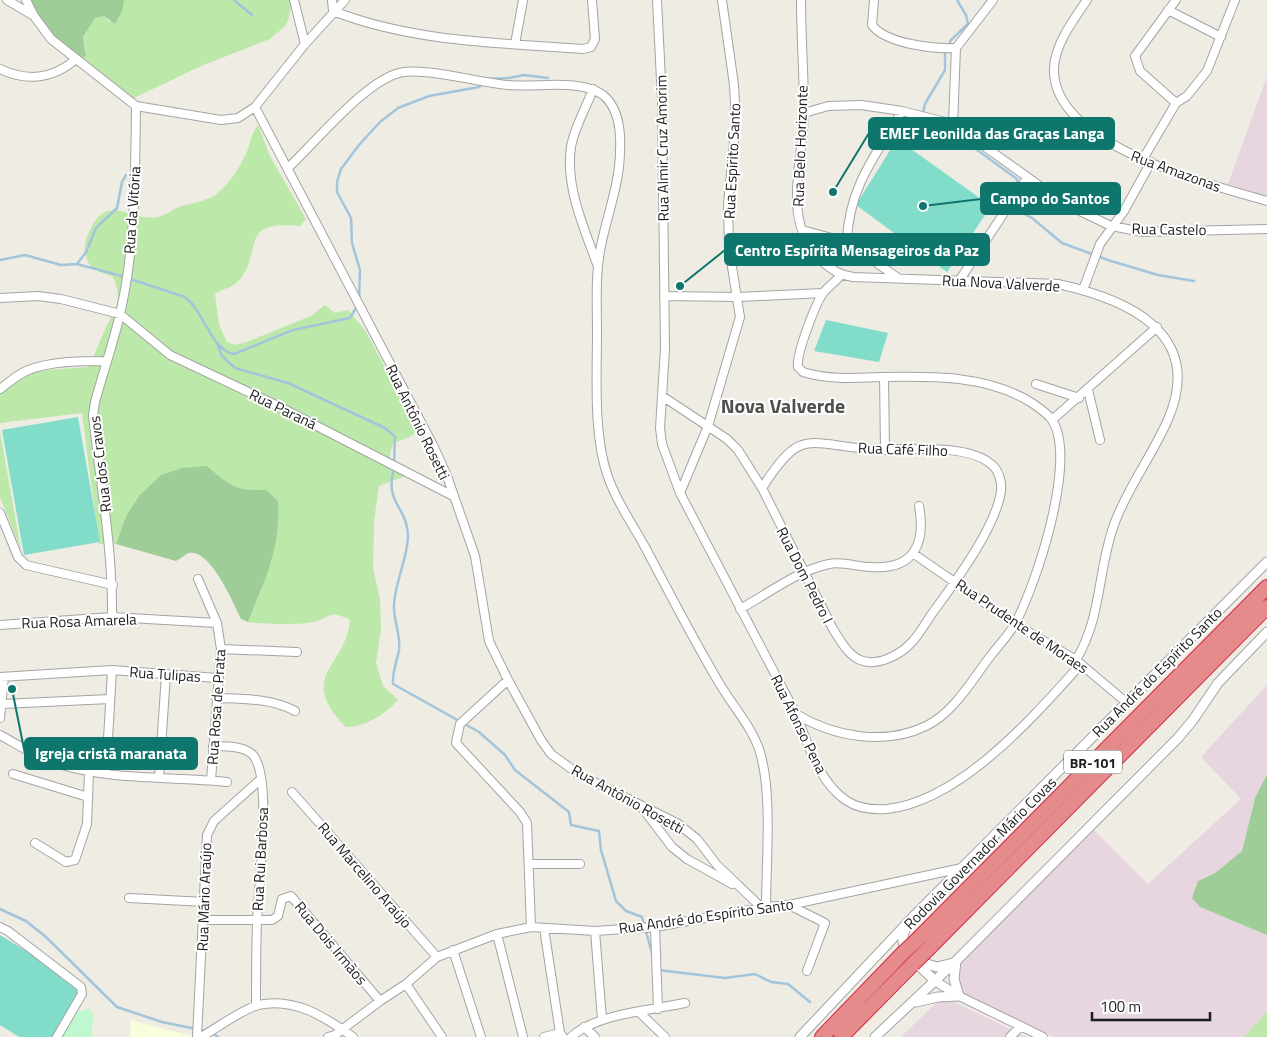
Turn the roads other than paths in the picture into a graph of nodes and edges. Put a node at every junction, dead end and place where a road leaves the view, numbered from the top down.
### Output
1 (7, 0) edge
2 (26, 0) edge
3 (294, 0) edge
4 (332, 0) edge
5 (346, 0) edge
6 (523, 0) edge
7 (592, 0) edge
8 (657, 0) edge
9 (722, 0) edge
10 (801, 0) edge
11 (874, 0) edge
12 (993, 0) edge
13 (1087, 0) edge
14 (1176, 0) edge
15 (1235, 0) edge
16 (1168, 10) junction
17 (333, 11) junction
18 (34, 16) junction
19 (1221, 37) junction
20 (305, 44) junction
21 (515, 44) junction
22 (956, 48) junction
23 (75, 60) junction
24 (0, 69) edge
25 (593, 89) junction
26 (1176, 103) junction
27 (136, 106) junction
28 (255, 107) junction
29 (902, 111) junction
30 (804, 113) junction
31 (953, 124) junction
32 (1142, 159) junction
33 (1151, 162) junction
34 (288, 168) junction
35 (1027, 178) junction
36 (1267, 201) edge
37 (1111, 226) junction
38 (1267, 228) edge
39 (802, 230) junction
40 (847, 242) junction
41 (598, 266) junction
42 (841, 275) junction
43 (898, 278) junction
44 (959, 281) junction
45 (1083, 290) junction
46 (823, 293) junction
47 (664, 296) junction
48 (738, 297) junction
49 (0, 298) edge
50 (120, 314) junction
51 (1157, 327) junction
52 (106, 361) junction
53 (884, 377) junction
54 (1036, 384) dead end
55 (0, 389) edge
56 (1088, 390) junction
57 (662, 396) junction
58 (1079, 398) junction
59 (1052, 420) junction
60 (708, 426) junction
61 (1100, 440) dead end
62 (885, 450) junction
63 (762, 488) junction
64 (680, 493) junction
65 (453, 496) junction
66 (919, 506) dead end
67 (0, 513) edge
68 (914, 554) junction
69 (1267, 562) edge
70 (805, 571) junction
71 (198, 579) dead end
72 (955, 581) junction
73 (112, 585) junction
74 (1267, 587) edge
75 (1267, 607) edge
76 (740, 609) junction
77 (112, 617) junction
78 (217, 623) junction
79 (0, 624) edge
80 (1015, 624) junction
81 (1267, 632) edge
82 (220, 648) junction
83 (297, 652) dead end
84 (1079, 662) junction
85 (112, 670) junction
86 (166, 674) junction
87 (2, 677) edge
88 (218, 678) junction
89 (508, 680) junction
90 (216, 698) junction
91 (110, 699) junction
92 (1127, 703) junction
93 (2, 704) junction
94 (295, 712) dead end
95 (796, 714) junction
96 (0, 718) edge
97 (0, 735) edge
98 (213, 746) junction
99 (89, 772) junction
100 (12, 774) dead end
101 (106, 774) junction
102 (159, 778) junction
103 (261, 779) junction
104 (211, 780) junction
105 (227, 782) dead end
106 (292, 792) dead end
107 (88, 797) junction
108 (637, 802) junction
109 (665, 816) junction
110 (656, 824) junction
111 (34, 843) dead end
112 (530, 864) junction
113 (580, 864) dead end
114 (717, 865) junction
115 (962, 868) junction
116 (712, 874) junction
117 (739, 887) junction
118 (129, 898) dead end
119 (205, 902) junction
120 (789, 905) junction
121 (764, 907) junction
122 (911, 919) junction
123 (204, 920) junction
124 (257, 921) junction
125 (0, 927) edge
126 (532, 927) junction
127 (655, 927) junction
128 (544, 928) junction
129 (595, 931) junction
130 (497, 934) junction
131 (453, 950) junction
132 (437, 958) junction
133 (956, 961) junction
134 (915, 963) junction
135 (807, 972) dead end
136 (935, 981) junction
137 (406, 984) junction
138 (959, 996) junction
139 (380, 1001) junction
140 (685, 1003) dead end
141 (912, 1003) junction
142 (256, 1006) junction
143 (658, 1009) junction
144 (640, 1012) junction
145 (602, 1019) junction
146 (1020, 1026) junction
147 (584, 1027) junction
148 (342, 1029) junction
149 (561, 1035) edge
150 (333, 1036) edge
151 (57, 1037) edge
152 (199, 1037) edge
153 (353, 1037) edge
154 (442, 1037) edge
155 (481, 1037) edge
156 (523, 1037) edge
157 (544, 1037) edge
158 (571, 1037) edge
159 (595, 1037) edge
160 (665, 1037) edge
161 (800, 1037) edge
162 (822, 1037) edge
163 (841, 1037) edge
164 (875, 1037) edge
165 (1010, 1037) edge
166 (1042, 1037) edge

1 - 18 street
2 - 18 street
3 - 20 street
4 - 17 street
5 - 17 street
6 - 21 street
7 - 21 street
8 - 47 street, Rua Almir Cruz Amorim
9 - 48 street, Rua Espírito Santo
10 - 30 street, Rua Belo Horizonte
11 - 22 street
12 - 22 street
13 - 32 street, Rua Amazonas
14 - 16 street
15 - 19 street
16 - 19 street
16 - 26 street
17 - 20 street
17 - 21 street
18 - 23 street
19 - 26 street
20 - 28 street
22 - 31 street
23 - 24 street
23 - 27 street
25 - 34 street
25 - 41 street
25 - 41 street
26 - 32 street
27 - 28 street
27 - 50 street, Rua da Vitória
28 - 34 street, Rua Antônio Rosetti
29 - 30 street, Rua Castelo
29 - 31 street, Rua Castelo
29 - 40 street
30 - 39 street, Rua Belo Horizonte
31 - 35 street, Rua Castelo
32 - 33 street, Rua Amazonas
33 - 36 street, Rua Amazonas
33 - 37 street
34 - 65 street, Rua Antônio Rosetti
35 - 37 street, Rua Castelo
35 - 44 street
37 - 38 street, Rua Castelo
37 - 45 street
39 - 40 street
39 - 42 street, Rua Belo Horizonte
40 - 43 street
41 - 121 street
42 - 43 street, Rua Nova Valverde
42 - 46 street
43 - 44 street, Rua Nova Valverde
44 - 45 street, Rua Nova Valverde
45 - 51 street, Rua Nova Valverde
46 - 48 street
46 - 53 street
47 - 48 street
47 - 57 street, Rua Almir Cruz Amorim
48 - 60 street, Rua Espírito Santo
49 - 50 street
50 - 52 street, Rua dos Cravos
50 - 65 street, Rua Paraná
51 - 56 street
51 - 84 street, Rua Nova Valverde
52 - 55 street
52 - 73 street, Rua dos Cravos
53 - 59 street
53 - 62 street
54 - 58 street
56 - 58 street
56 - 61 street
57 - 60 street, Rua Dom Pedro I
57 - 64 street, Rua Afonso Pena
58 - 59 street
59 - 80 street
60 - 63 street, Rua Dom Pedro I
60 - 64 street, Rua Espírito Santo
62 - 63 street, Rua Café Filho
62 - 72 street, Rua Café Filho
63 - 70 street, Rua Dom Pedro I
64 - 76 street, Rua Afonso Pena
65 - 89 street, Rua Antônio Rosetti
66 - 68 street
67 - 73 street
68 - 70 street
68 - 72 street, Rua Prudente de Moraes
69 - 92 street, Rua André do Espírito Santo
70 - 72 street, Rua Dom Pedro I
70 - 76 street
71 - 78 street, Rua Rosa de Prata
72 - 80 street, Rua Prudente de Moraes
73 - 77 street, Rua dos Cravos
74 - 162 highway, Rodovia Governador Mário Covas / BR-101, bridge
75 - 134 highway, Rodovia Governador Mário Covas / BR-101, bridge
76 - 95 street, Rua Afonso Pena
77 - 78 street, Rua Rosa Amarela
77 - 79 street, Rua Rosa Amarela
78 - 82 street, Rua Rosa de Prata
80 - 84 street, Rua Prudente de Moraes
80 - 95 street
81 - 133 street
82 - 83 street
82 - 88 street, Rua Rosa de Prata
84 - 92 street, Rua Prudente de Moraes
84 - 95 street, Rua Afonso Pena
85 - 86 street, Rua Tulipas
85 - 87 street, Rua Tulipas
85 - 91 street
86 - 88 street, Rua Tulipas
86 - 102 street
87 - 93 street
88 - 90 street, Rua Rosa de Prata
89 - 108 street, Rua Antônio Rosetti
89 - 112 street
90 - 94 street
90 - 98 street, Rua Rosa de Prata
91 - 93 street
91 - 101 street
92 - 115 street, Rua André do Espírito Santo
93 - 96 street
97 - 99 street
98 - 103 street, Rua Rui Barbosa
98 - 104 street, Rua Rosa de Prata
99 - 101 street
99 - 107 street
100 - 107 street
101 - 102 street
102 - 104 street
103 - 119 street, Rua Mário Araújo
103 - 124 street, Rua Rui Barbosa
104 - 105 street
106 - 132 street, Rua Marcelino Araújo
107 - 111 street
108 - 109 street, Rua Antônio Rosetti
108 - 110 street
109 - 110 street
109 - 114 street, Rua Antônio Rosetti
110 - 116 street
112 - 113 street
112 - 126 street
114 - 116 street
114 - 117 street, Rua Antônio Rosetti
115 - 120 street, Rua André do Espírito Santo
115 - 122 street, Rua André do Espírito Santo
116 - 117 street
117 - 121 street, Rua Antônio Rosetti
118 - 119 street
119 - 123 street, Rua Mário Araújo
120 - 121 street, Rua André do Espírito Santo
120 - 135 street
121 - 127 street, Rua André do Espírito Santo
122 - 134 street
122 - 161 street, Rua André do Espírito Santo
123 - 124 street, Rua Dois Irmãos
123 - 152 street, Rua Mário Araújo
124 - 139 street, Rua Dois Irmãos
124 - 142 street, Rua Rui Barbosa
125 - 151 street
126 - 128 street, Rua André do Espírito Santo
126 - 130 street, Rua André do Espírito Santo
127 - 129 street, Rua André do Espírito Santo
127 - 143 street
128 - 129 street, Rua André do Espírito Santo
128 - 149 street
129 - 145 street
130 - 131 street, Rua André do Espírito Santo
130 - 156 street
131 - 132 street, Rua André do Espírito Santo
131 - 155 street
132 - 137 street, Rua André do Espírito Santo
133 - 134 street
133 - 136 street
133 - 138 street
134 - 136 street
134 - 163 highway, Rodovia Governador Mário Covas / BR-101
136 - 138 street
136 - 141 street
137 - 139 street, Rua André do Espírito Santo
137 - 154 street
138 - 141 street
138 - 146 street
139 - 148 street, Rua André do Espírito Santo
140 - 143 street
141 - 164 street
142 - 148 street
142 - 152 street
143 - 144 street
144 - 145 street
144 - 160 street
145 - 147 street
146 - 165 street
146 - 166 street
147 - 158 street
147 - 159 street
148 - 150 street, Rua André do Espírito Santo
148 - 153 street
149 - 157 street

